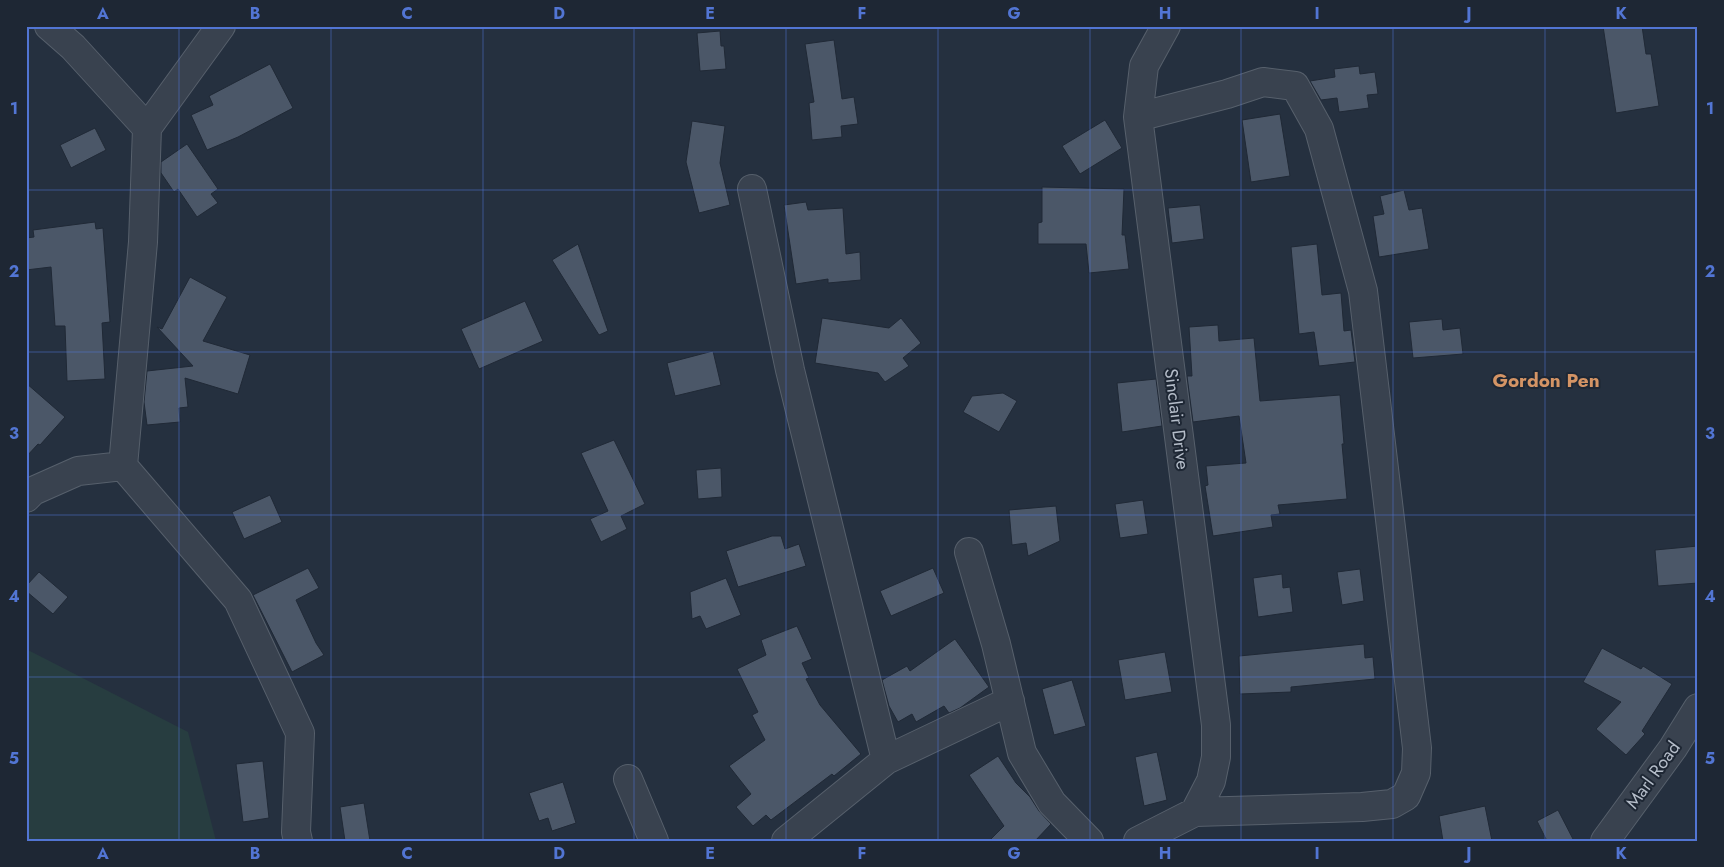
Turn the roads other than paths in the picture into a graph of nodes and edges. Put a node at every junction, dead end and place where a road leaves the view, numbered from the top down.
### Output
1 (49, 26) edge
2 (221, 26) edge
3 (1166, 26) edge
4 (1138, 117) junction
5 (147, 128) junction
6 (752, 189) dead end
7 (123, 466) junction
8 (26, 498) edge
9 (969, 552) dead end
10 (1010, 701) junction
11 (1698, 708) edge
12 (886, 760) junction
13 (628, 779) dead end
14 (1195, 812) junction
15 (298, 841) edge
16 (654, 841) edge
17 (786, 841) edge
18 (1089, 841) edge
19 (1138, 841) edge
20 (1605, 841) edge

1 - 5 street
2 - 5 street
3 - 4 street, Sinclair Drive
4 - 14 street, Sinclair Drive
4 - 14 street
5 - 7 street
6 - 12 street
7 - 8 street
7 - 15 street
9 - 10 street
10 - 12 street
10 - 18 street
11 - 20 street, Marl Road
12 - 17 street
13 - 16 street
14 - 19 street

